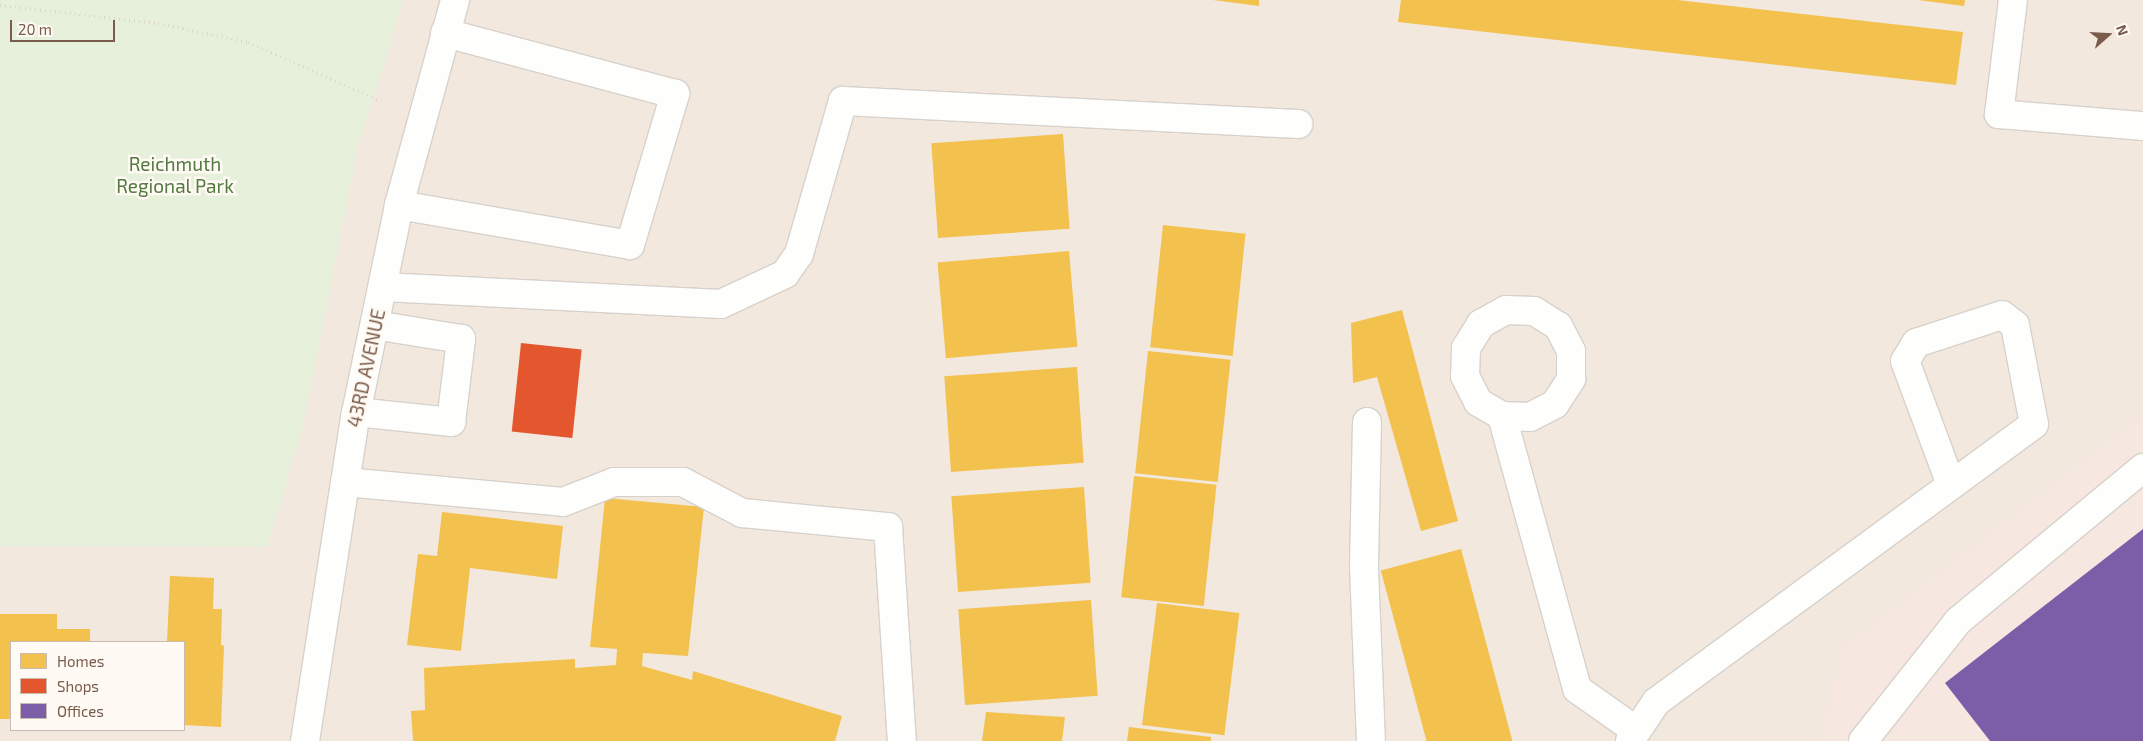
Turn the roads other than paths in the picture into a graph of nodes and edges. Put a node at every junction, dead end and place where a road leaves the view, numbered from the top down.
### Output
1 (455, 0) edge
2 (2012, 0) edge
3 (445, 33) junction
4 (1298, 124) dead end
5 (2143, 126) edge
6 (399, 205) junction
7 (382, 287) junction
8 (374, 325) junction
9 (356, 412) junction
10 (1502, 416) dead end
11 (1367, 422) dead end
12 (2143, 468) edge
13 (345, 482) junction
14 (1950, 482) junction
15 (1632, 735) edge
16 (306, 741) edge
17 (902, 741) edge
18 (1371, 741) edge
19 (1864, 741) edge

1 - 3 street, 43RD AVENUE
2 - 5 street
3 - 6 street, 43RD AVENUE
3 - 6 street
4 - 7 street
6 - 7 street, 43RD AVENUE
7 - 8 street, 43RD AVENUE
8 - 9 street, 43RD AVENUE
8 - 9 street
9 - 13 street, 43RD AVENUE
10 - 15 street
11 - 18 street
12 - 19 street
13 - 16 street, 43RD AVENUE
13 - 17 street
14 - 14 street
14 - 15 street

